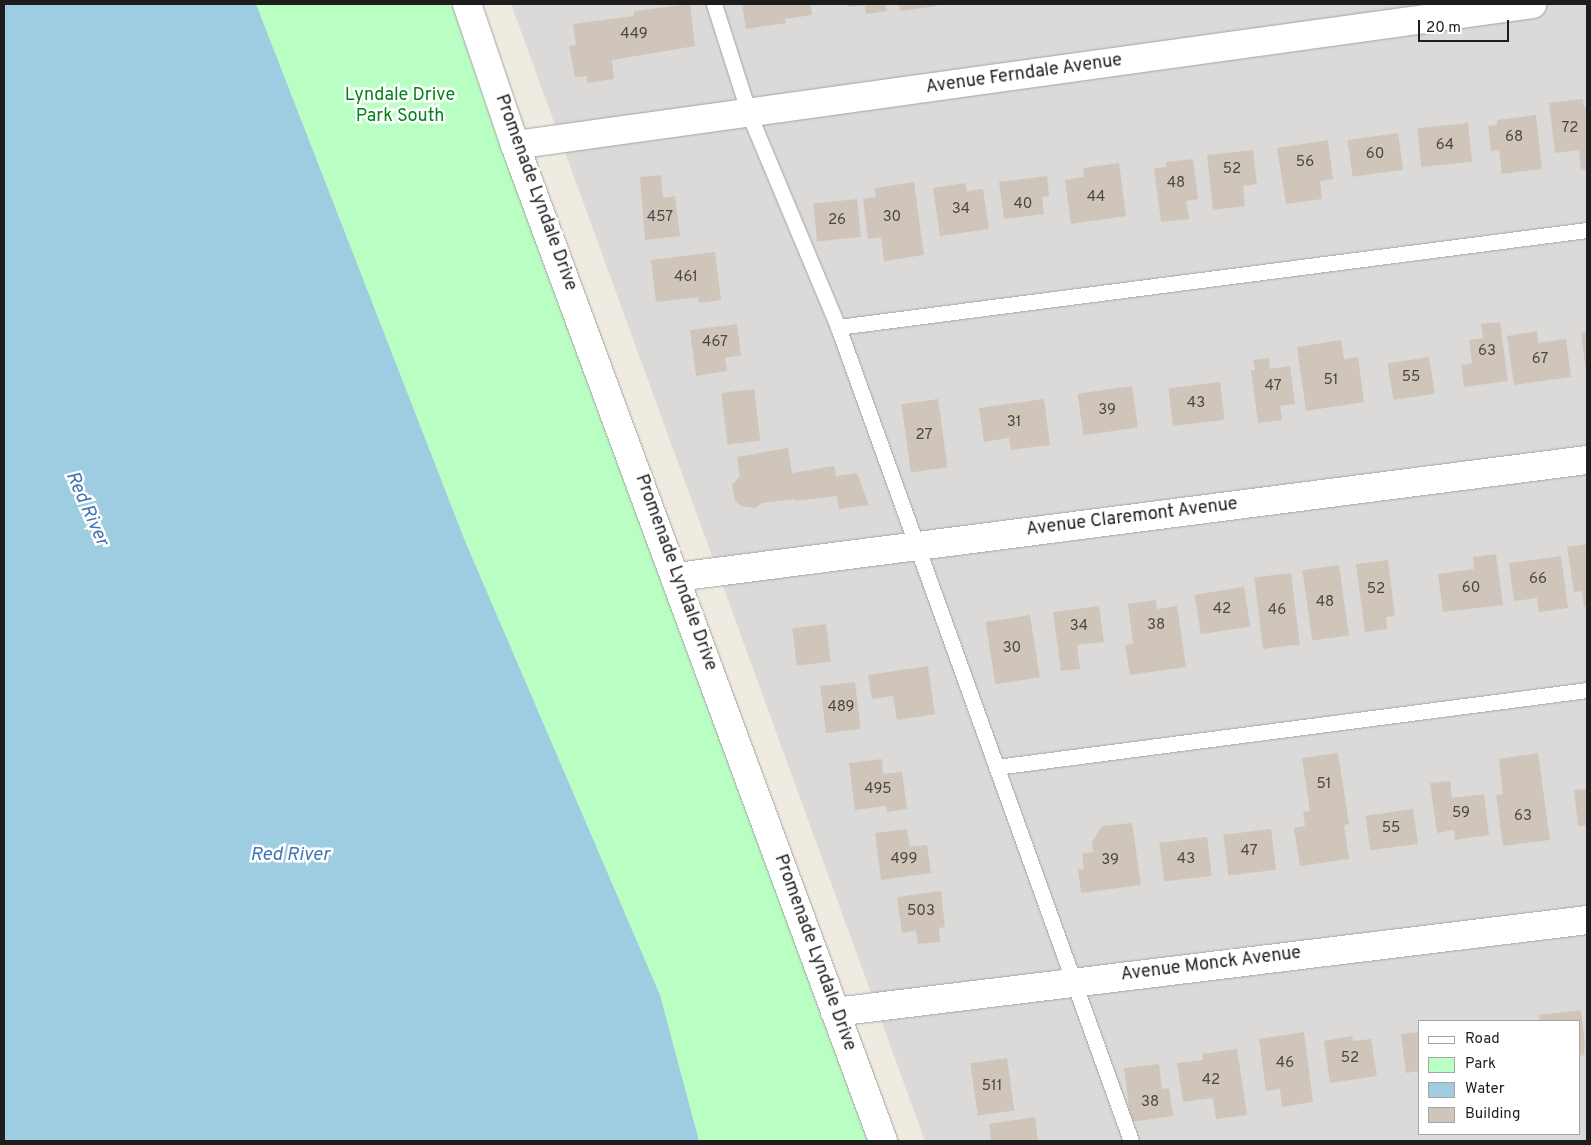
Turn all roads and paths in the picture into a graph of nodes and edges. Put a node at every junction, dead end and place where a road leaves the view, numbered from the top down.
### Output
1 (467, 4) edge
2 (714, 4) edge
3 (1532, 4) edge
4 (749, 114) junction
5 (515, 145) junction
6 (1587, 230) edge
7 (838, 327) junction
8 (1587, 460) edge
9 (917, 546) junction
10 (677, 577) junction
11 (1587, 690) edge
12 (996, 766) junction
13 (1587, 920) edge
14 (1073, 982) junction
15 (835, 1012) junction
16 (883, 1141) edge
17 (1130, 1141) edge

1 - 5 street, Promenade Lyndale Drive
2 - 4 lane
3 - 4 street, Avenue Ferndale Avenue
4 - 5 street, Avenue Ferndale Avenue
4 - 7 lane
5 - 10 street, Promenade Lyndale Drive
6 - 7 lane
7 - 9 lane
8 - 9 street, Avenue Claremont Avenue
9 - 10 street, Avenue Claremont Avenue
9 - 12 lane
10 - 15 street, Promenade Lyndale Drive
11 - 12 lane
12 - 14 lane
13 - 14 street, Avenue Monck Avenue
14 - 15 street, Avenue Monck Avenue
14 - 17 lane
15 - 16 street, Promenade Lyndale Drive

